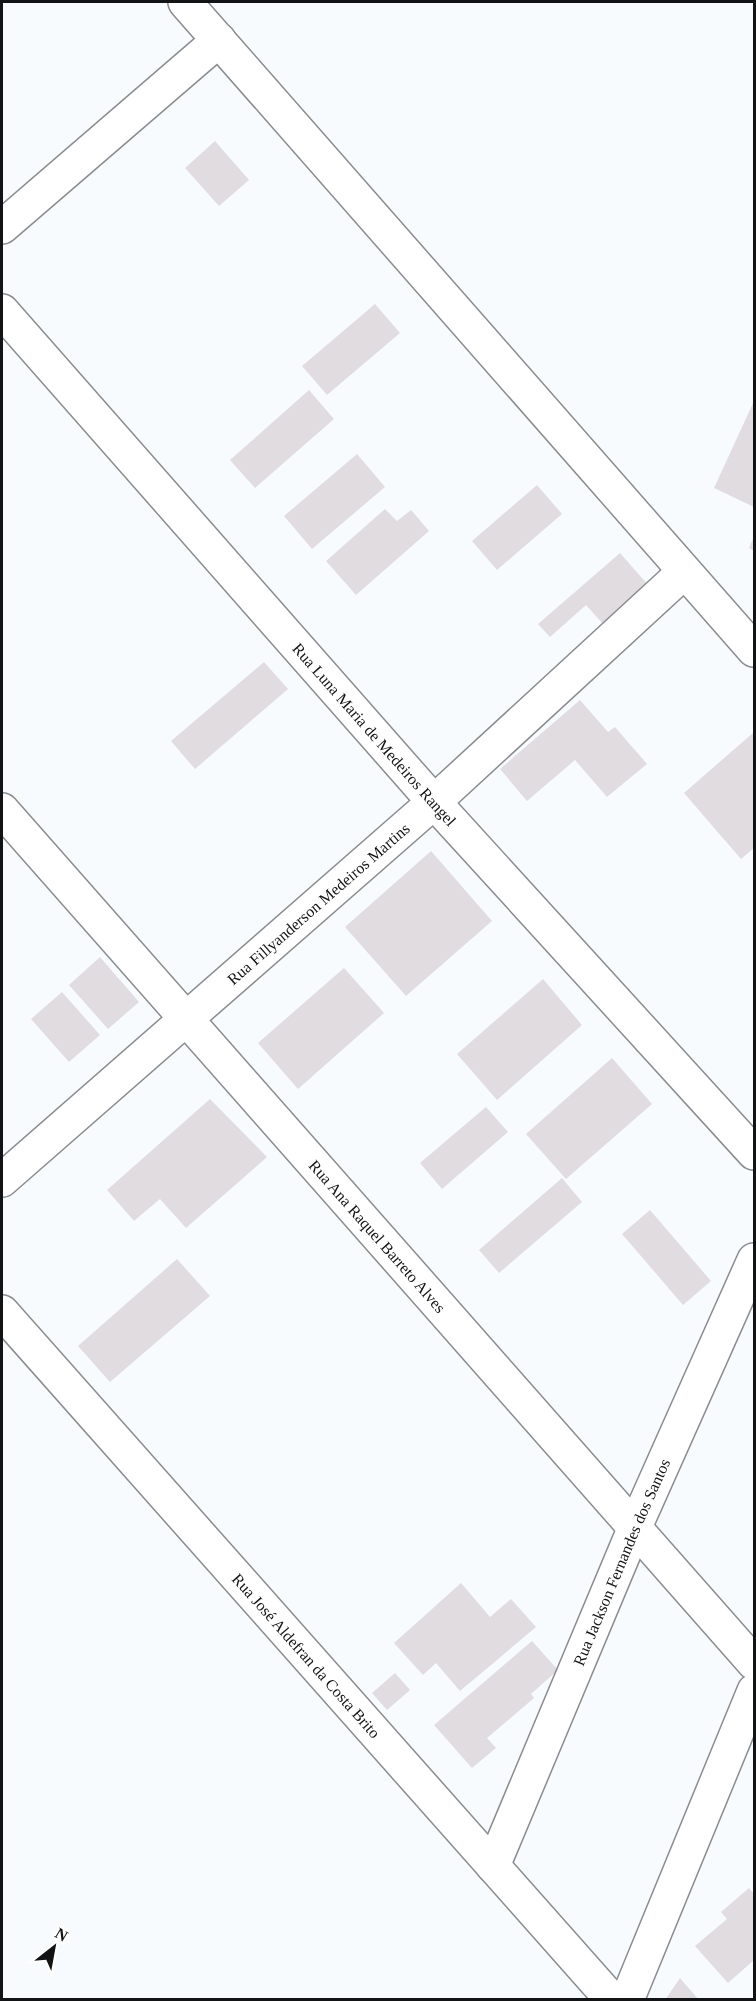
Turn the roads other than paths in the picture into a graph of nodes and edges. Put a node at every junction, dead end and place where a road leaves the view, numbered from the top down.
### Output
1 (185, 2) edge
2 (219, 40) junction
3 (2, 227) edge
4 (2, 311) edge
5 (684, 572) junction
6 (754, 650) edge
7 (434, 802) junction
8 (2, 810) edge
9 (187, 1020) junction
10 (754, 1153) edge
11 (2, 1180) edge
12 (754, 1260) edge
13 (2, 1312) edge
14 (635, 1527) junction
15 (754, 1663) edge
16 (754, 1690) edge
17 (493, 1866) junction
18 (612, 2000) edge
19 (627, 2000) edge

1 - 2 street
2 - 3 street
2 - 5 street
4 - 7 street, Rua Luna Maria de Medeiros Rangel
5 - 6 street
5 - 7 street, Rua Fillyanderson Medeiros Martins
7 - 9 street, Rua Fillyanderson Medeiros Martins
7 - 10 street, Rua Luna Maria de Medeiros Rangel
8 - 9 street, Rua Ana Raquel Barreto Alves
9 - 11 street, Rua Fillyanderson Medeiros Martins
9 - 14 street, Rua Ana Raquel Barreto Alves
12 - 14 street, Rua Jackson Fernandes dos Santos
13 - 17 street, Rua José Aldefran da Costa Brito
14 - 15 street, Rua Ana Raquel Barreto Alves
14 - 17 street, Rua Jackson Fernandes dos Santos
16 - 19 street
17 - 18 street, Rua José Aldefran da Costa Brito

